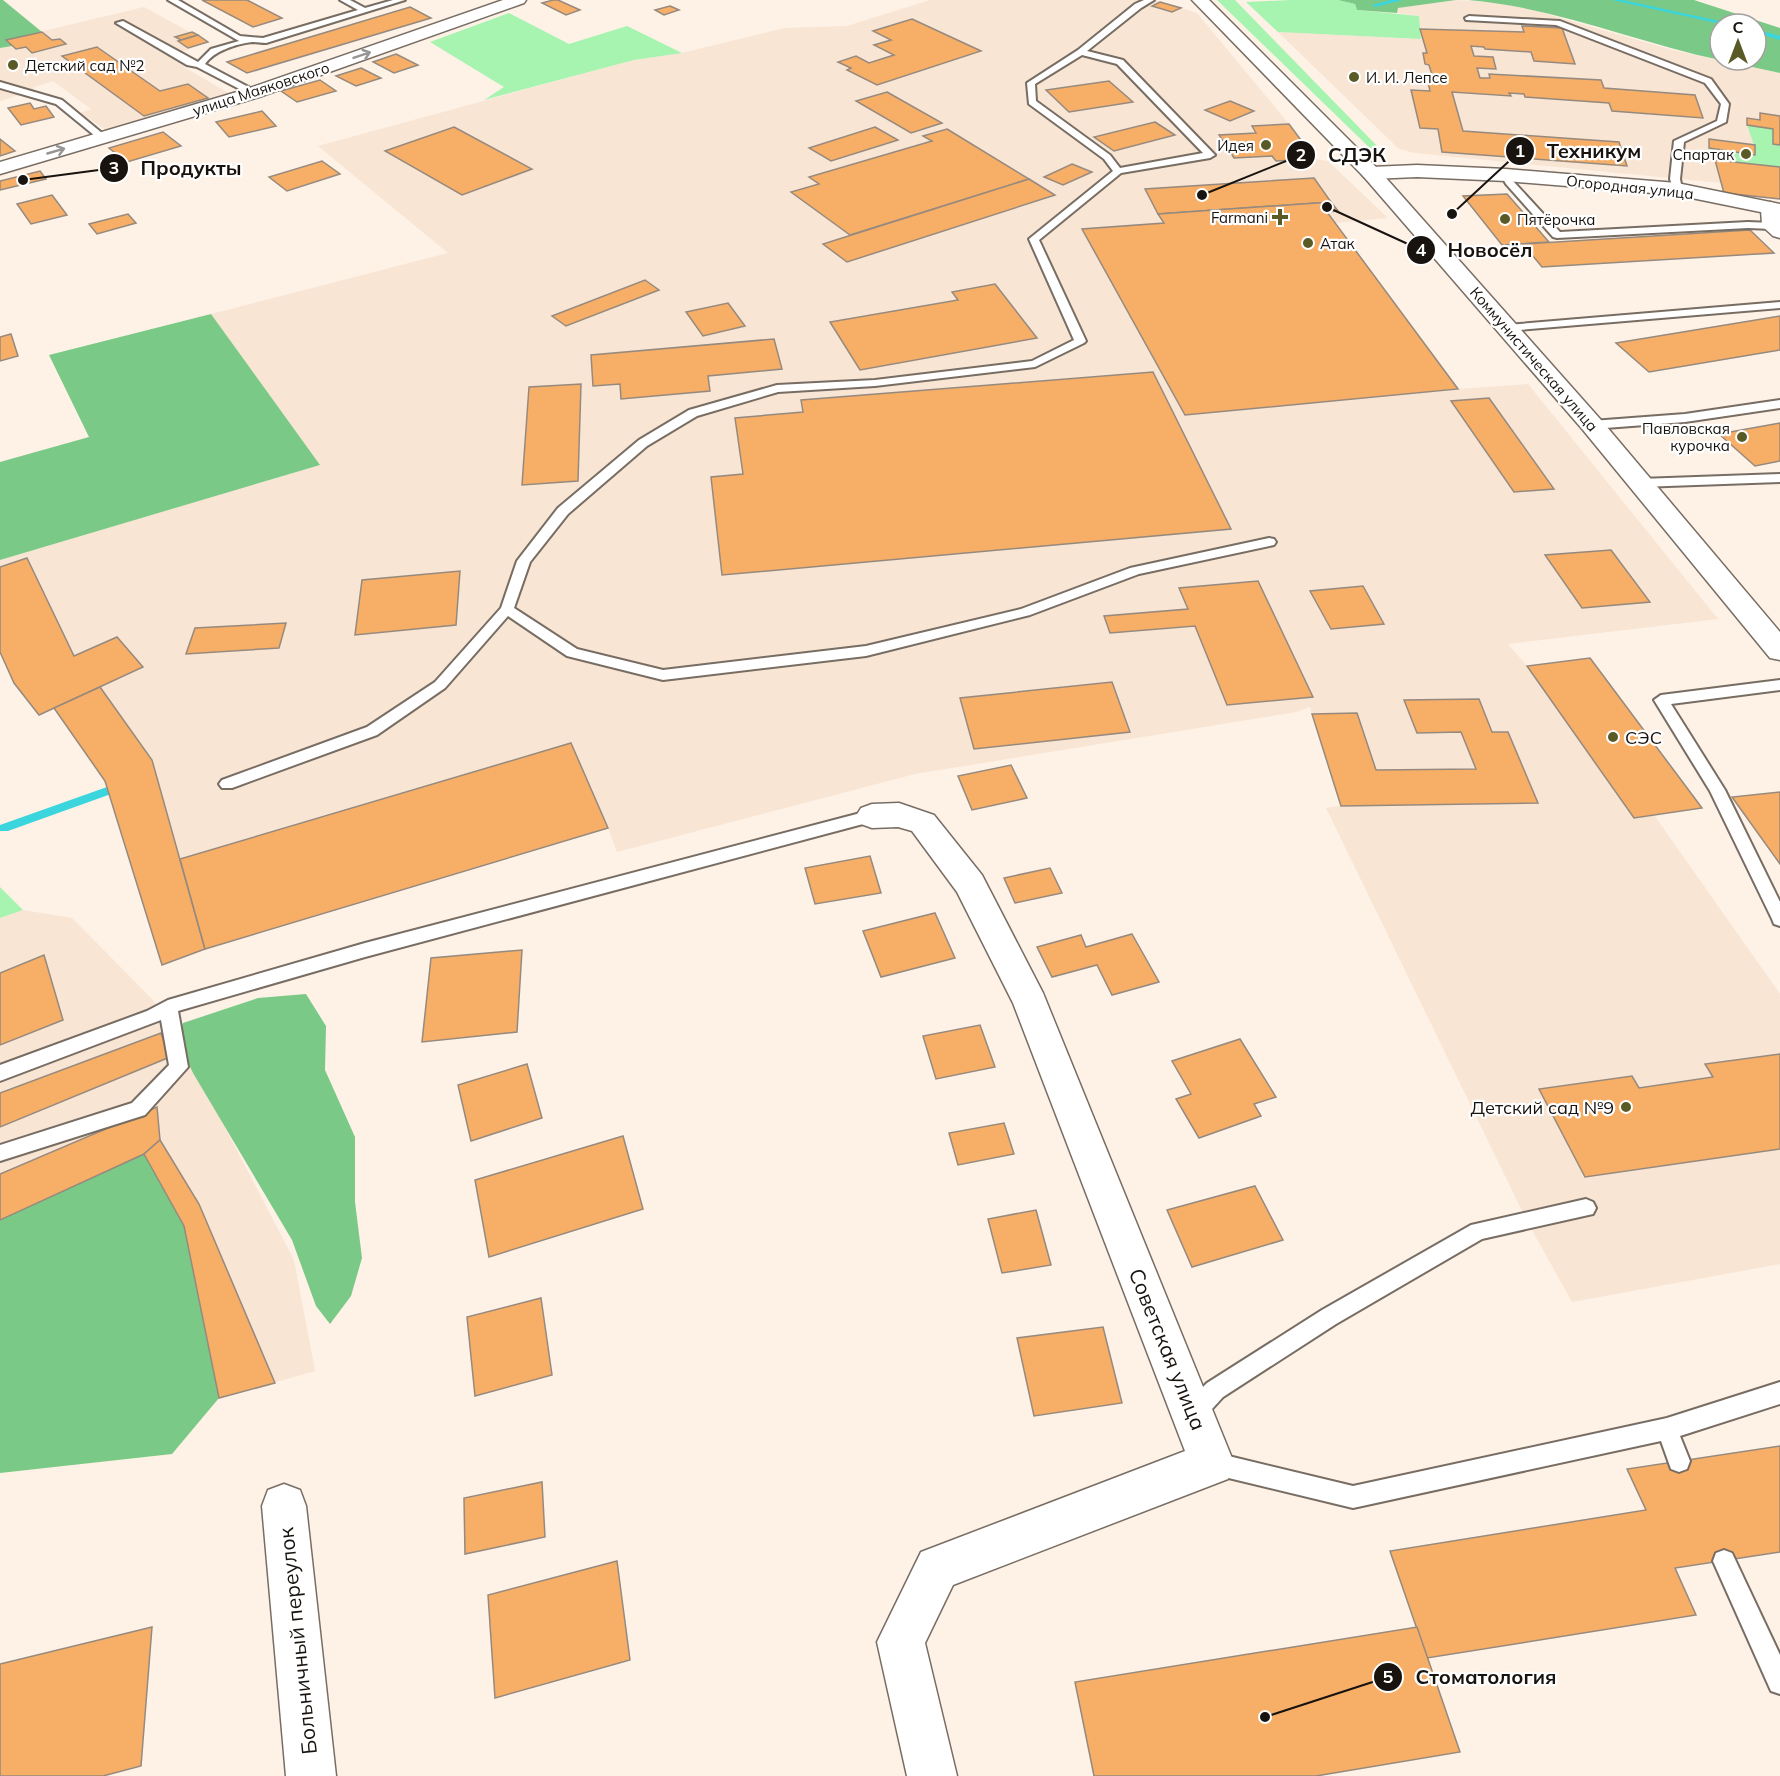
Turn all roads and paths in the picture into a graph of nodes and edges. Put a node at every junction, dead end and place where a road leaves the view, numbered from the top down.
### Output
1 (172, 0) edge
2 (344, 0) edge
3 (401, 0) edge
4 (514, 0) edge
5 (1150, 0) edge
6 (1200, 0) edge
7 (365, 11) junction
8 (1469, 18) dead end
9 (120, 23) dead end
10 (248, 41) junction
11 (1081, 52) junction
12 (200, 65) junction
13 (0, 85) edge
14 (253, 93) junction
15 (103, 138) junction
16 (0, 168) edge
17 (1118, 171) junction
18 (1371, 173) junction
19 (1506, 175) junction
20 (1677, 189) junction
21 (1776, 219) edge
22 (1780, 305) edge
23 (1507, 328) junction
24 (1780, 404) edge
25 (1592, 425) junction
26 (1780, 478) edge
27 (1640, 483) junction
28 (1269, 542) dead end
29 (507, 609) junction
30 (1780, 651) edge
31 (1780, 685) edge
32 (227, 784) dead end
33 (872, 816) joint
34 (1780, 919) edge
35 (168, 1007) junction
36 (0, 1073) edge
37 (0, 1153) edge
38 (1586, 1208) dead end
39 (1780, 1393) edge
40 (1193, 1414) junction
41 (1667, 1429) junction
42 (1679, 1461) dead end
43 (1212, 1463) junction
44 (284, 1506) dead end
45 (1724, 1561) dead end
46 (1780, 1682) edge
47 (311, 1776) edge
48 (932, 1776) edge

1 - 10 lane
2 - 7 lane
3 - 7 lane
14 -> 4 street, улица Маяковского
5 - 11 lane
6 - 18 street, Коммунистическая улица
7 - 10 lane
8 - 20 lane
9 - 12 lane
10 - 12 lane
11 - 17 lane
11 - 17 lane
12 - 14 lane
13 - 15 lane
14 - 15 street, улица Маяковского
16 -> 15 street, улица Маяковского
17 - 29 lane
18 - 19 street, Огородная улица
18 - 23 street, Коммунистическая улица
19 - 20 street, Огородная улица
19 - 21 lane
20 - 21 street, Огородная улица
22 - 23 lane
23 - 25 street, Коммунистическая улица
24 - 25 lane
25 - 27 street, Коммунистическая улица
26 - 27 lane
27 - 30 street, Коммунистическая улица
28 - 29 lane
29 - 32 lane
31 - 34 lane
33 - 35 lane
33 - 40 street, Советская улица
35 - 36 lane
35 - 37 lane
38 - 40 lane
39 - 41 lane
40 - 43 street, Советская улица
41 - 42 lane
41 - 43 lane
43 - 48 street
44 - 47 street, Больничный переулок
45 - 46 lane

